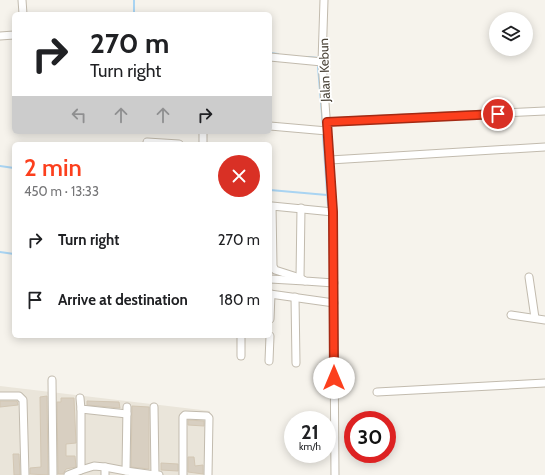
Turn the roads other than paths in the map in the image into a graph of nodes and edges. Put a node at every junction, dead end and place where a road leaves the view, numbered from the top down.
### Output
1 (22, 0) edge
2 (324, 0) edge
3 (23, 12) edge
4 (12, 35) edge
5 (0, 36) edge
6 (272, 57) edge
7 (322, 62) junction
8 (545, 111) edge
9 (327, 122) junction
10 (272, 126) edge
11 (327, 131) junction
12 (545, 147) edge
13 (330, 160) junction
14 (301, 208) junction
15 (333, 212) junction
16 (529, 277) dead end
17 (272, 279) edge
18 (303, 280) junction
19 (334, 283) junction
20 (272, 294) edge
21 (296, 297) junction
22 (334, 303) junction
23 (511, 315) dead end
24 (535, 318) junction
25 (545, 320) edge
26 (241, 338) edge
27 (270, 338) edge
28 (241, 356) dead end
29 (269, 361) dead end
30 (296, 363) dead end
31 (52, 380) dead end
32 (545, 383) edge
33 (377, 392) dead end
34 (0, 396) edge
35 (80, 398) dead end
36 (154, 407) dead end
37 (81, 409) junction
38 (81, 470) junction
39 (105, 471) edge
40 (126, 471) junction
41 (25, 475) edge
42 (53, 475) edge
43 (68, 475) edge
44 (155, 475) edge
45 (160, 475) edge
46 (183, 475) edge
47 (208, 475) edge
48 (335, 475) edge

1 - 3 street
2 - 7 street, Jalan Kebun
4 - 5 street
6 - 7 street
7 - 9 street, Jalan Kebun
8 - 9 street
9 - 11 street, Jalan Kebun
10 - 11 street
11 - 13 street, Jalan Kebun
12 - 13 street
13 - 15 street, Jalan Kebun
14 - 15 street
14 - 18 street
14 - 18 street
15 - 19 street, Jalan Kebun
16 - 24 street
17 - 18 street
18 - 19 street
19 - 22 street, Jalan Kebun
20 - 21 street
21 - 22 street
21 - 30 street
22 - 48 street, Jalan Kebun
23 - 24 street
24 - 25 street
26 - 28 street
27 - 29 street
31 - 42 street
32 - 33 street
34 - 41 street
35 - 37 street
36 - 44 street
37 - 38 street
37 - 40 street
38 - 39 street
38 - 43 street
39 - 40 street
40 - 44 street
44 - 45 street
46 - 47 street

